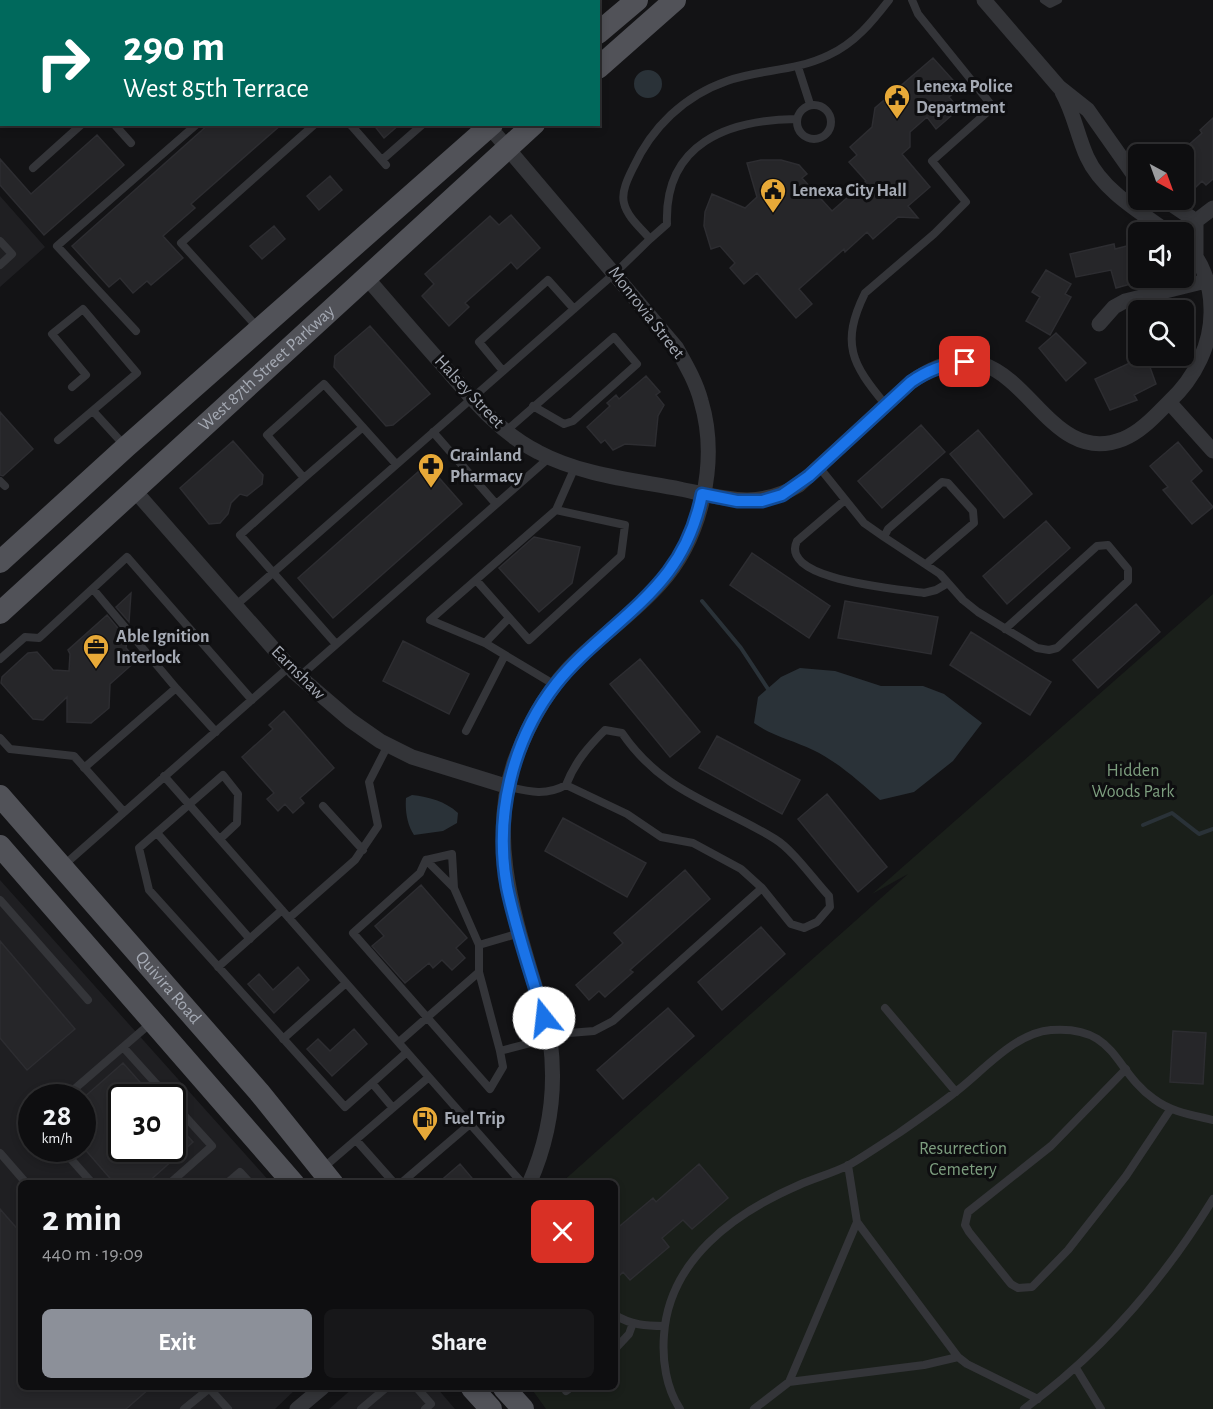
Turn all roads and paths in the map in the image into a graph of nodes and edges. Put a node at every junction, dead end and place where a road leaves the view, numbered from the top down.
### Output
1 (637, 0) edge
2 (675, 0) edge
3 (889, 0) edge
4 (912, 0) edge
5 (984, 0) edge
6 (1044, 0) edge
7 (1058, 0) edge
8 (600, 31) edge
9 (600, 66) edge
10 (798, 67) junction
11 (1059, 87) junction
12 (810, 105) junction
13 (796, 120) junction
14 (80, 126) edge
15 (116, 126) edge
16 (195, 126) edge
17 (313, 126) edge
18 (352, 126) edge
19 (421, 126) edge
20 (489, 126) edge
21 (532, 126) edge
22 (131, 143) dead end
23 (508, 149) junction
24 (1128, 167) edge
25 (33, 168) dead end
26 (1213, 208) edge
27 (1180, 210) edge
28 (1196, 221) junction
29 (1154, 222) edge
30 (650, 239) junction
31 (0, 241) edge
32 (1196, 254) joint
33 (0, 265) edge
34 (615, 273) junction
35 (366, 277) junction
36 (1206, 280) junction
37 (574, 309) junction
38 (1099, 324) dead end
39 (260, 329) junction
40 (136, 331) dead end
41 (1209, 346) edge
42 (503, 370) junction
43 (72, 387) dead end
44 (472, 398) junction
45 (1169, 402) junction
46 (885, 404) junction
47 (533, 406) junction
48 (93, 411) junction
49 (363, 427) junction
50 (506, 431) junction
51 (434, 432) junction
52 (58, 440) dead end
53 (126, 447) junction
54 (1213, 451) edge
55 (550, 457) junction
56 (396, 464) junction
57 (575, 467) junction
58 (819, 467) junction
59 (304, 478) junction
60 (135, 491) junction
61 (702, 494) junction
62 (845, 500) junction
63 (496, 504) junction
64 (556, 510) junction
65 (884, 537) junction
66 (4, 555) edge
67 (926, 564) junction
68 (273, 573) junction
69 (476, 580) junction
70 (948, 583) junction
71 (93, 589) junction
72 (235, 606) junction
73 (0, 613) edge
74 (509, 618) junction
75 (1005, 629) junction
76 (485, 643) junction
77 (336, 644) junction
78 (505, 655) junction
79 (0, 659) edge
80 (294, 672) junction
81 (555, 685) junction
82 (176, 688) junction
83 (252, 700) junction
84 (466, 731) dead end
85 (216, 732) junction
86 (0, 738) edge
87 (388, 745) junction
88 (84, 768) junction
89 (164, 776) junction
90 (566, 785) junction
91 (509, 787) junction
92 (0, 796) edge
93 (190, 805) junction
94 (323, 806) dead end
95 (124, 812) junction
96 (157, 833) junction
97 (220, 839) junction
98 (0, 846) edge
99 (363, 850) junction
100 (426, 860) junction
101 (8, 866) edge
102 (68, 874) junction
103 (454, 888) junction
104 (762, 888) junction
105 (0, 900) edge
106 (282, 910) junction
107 (289, 918) junction
108 (519, 933) junction
109 (250, 939) junction
110 (479, 945) junction
111 (218, 967) junction
112 (479, 972) junction
113 (346, 983) junction
114 (88, 1000) dead end
115 (885, 1008) dead end
116 (427, 1017) junction
117 (153, 1021) junction
118 (550, 1038) junction
119 (284, 1039) junction
120 (399, 1042) junction
121 (123, 1047) junction
122 (500, 1051) junction
123 (407, 1052) junction
124 (1126, 1069) junction
125 (429, 1077) junction
126 (372, 1083) junction
127 (80, 1084) edge
128 (156, 1084) edge
129 (956, 1092) junction
130 (393, 1108) junction
131 (1170, 1110) junction
132 (186, 1117) edge
133 (1213, 1120) edge
134 (470, 1124) junction
135 (356, 1140) junction
136 (0, 1153) edge
137 (74, 1162) edge
138 (848, 1165) junction
139 (328, 1176) edge
140 (24, 1180) edge
141 (89, 1180) edge
142 (174, 1180) edge
143 (231, 1180) edge
144 (247, 1180) edge
145 (291, 1180) edge
146 (391, 1180) edge
147 (405, 1180) edge
148 (519, 1180) edge
149 (530, 1180) edge
150 (1213, 1199) edge
151 (857, 1222) junction
152 (618, 1316) edge
153 (633, 1323) junction
154 (664, 1326) junction
155 (618, 1346) edge
156 (958, 1357) junction
157 (1076, 1368) junction
158 (789, 1382) junction
159 (207, 1390) edge
160 (211, 1390) edge
161 (320, 1390) edge
162 (384, 1390) edge
163 (419, 1390) edge
164 (474, 1390) edge
165 (506, 1390) edge
166 (1038, 1399) junction
167 (227, 1408) edge
168 (302, 1408) edge
169 (184, 1409) edge
170 (361, 1409) edge
171 (425, 1409) edge
172 (491, 1409) edge
173 (523, 1409) edge
174 (680, 1409) edge
175 (754, 1409) edge
176 (1024, 1409) edge
177 (1101, 1409) edge

1 - 8 main road
2 - 9 main road
3 - 10 lane
4 - 46 lane
5 - 11 street
6 - 7 lane
10 - 12 lane
10 - 30 lane
11 - 24 street
11 - 29 street
12 - 13 lane
12 - 13 lane
13 - 30 lane
14 - 25 lane
15 - 22 lane
16 - 40 lane
17 - 39 lane
18 - 19 lane
20 - 23 street, Monrovia Street
20 - 39 main road, West 87th Street Parkway
21 - 23 main road, West 87th Street Parkway
23 - 34 street, Monrovia Street
23 - 35 main road, West 87th Street Parkway
26 - 28 street
27 - 28 street
28 - 32 street
30 - 34 lane
31 - 33 lane
32 - 36 street, Halsey Street
34 - 37 lane
34 - 61 street, Monrovia Street
35 - 44 street, Halsey Street
35 - 60 main road, West 87th Street Parkway
36 - 38 street
36 - 41 street, Halsey Street
37 - 42 lane
37 - 42 lane
39 - 53 main road, West 87th Street Parkway
41 - 45 street, Halsey Street
42 - 44 lane
43 - 48 lane
44 - 50 street, Halsey Street
44 - 51 lane
45 - 46 street, Halsey Street
45 - 54 street
46 - 58 street, Halsey Street
47 - 47 lane
47 - 50 lane
48 - 52 lane
48 - 53 lane
49 - 56 lane
49 - 59 lane
49 - 59 lane
50 - 55 street, Halsey Street
51 - 56 lane
51 - 63 lane
53 - 66 main road, West 87th Street Parkway
55 - 57 street, Halsey Street
55 - 63 lane
56 - 68 lane
57 - 61 street, Halsey Street
57 - 64 lane
58 - 61 street, Halsey Street
58 - 62 lane
59 - 68 lane
60 - 72 street, Earnshaw
60 - 73 main road, West 87th Street Parkway
61 - 81 street, Monrovia Street
62 - 65 lane
62 - 70 lane
63 - 77 lane
64 - 69 lane
64 - 74 lane
65 - 67 lane
65 - 67 lane
67 - 70 lane
68 - 72 lane
68 - 77 lane
69 - 74 lane
69 - 76 lane
70 - 75 lane
71 - 79 lane
71 - 82 lane
71 - 83 lane
72 - 80 street, Earnshaw
74 - 76 lane
75 - 75 lane
76 - 78 lane
77 - 80 lane
78 - 81 lane
78 - 84 lane
80 - 83 lane
80 - 87 street, Earnshaw
81 - 91 street, Monrovia Street
82 - 85 lane
82 - 88 lane
83 - 85 lane
85 - 89 lane
86 - 88 lane
87 - 91 street, Earnshaw
87 - 99 lane
88 - 95 lane
89 - 93 lane
89 - 95 lane
90 - 91 lane
90 - 104 lane
90 - 104 lane
91 - 108 street, Monrovia Street
92 - 102 main road, Quivira Road
93 - 96 lane
93 - 97 lane
93 - 97 lane
94 - 99 lane
95 - 102 lane
96 - 109 lane
96 - 111 lane
97 - 106 lane
98 - 101 main road, Quivira Road
99 - 107 lane
100 - 103 lane
100 - 103 lane
100 - 116 lane
101 - 102 main road
101 - 117 main road, Quivira Road
102 - 139 main road, Quivira Road
103 - 110 lane
104 - 118 lane
105 - 114 lane
106 - 107 lane
106 - 109 lane
107 - 113 lane
108 - 110 lane
108 - 118 street, Monrovia Street
109 - 111 lane
110 - 112 lane
111 - 119 lane
112 - 116 lane
112 - 122 lane
113 - 119 lane
113 - 120 lane
115 - 129 lane
116 - 120 lane
116 - 122 lane
117 - 121 lane
117 - 145 main road, Quivira Road
118 - 122 lane
118 - 149 street, Monrovia Street
119 - 126 lane
120 - 123 lane
121 - 127 lane
121 - 128 lane
123 - 125 lane
123 - 126 lane
124 - 129 lane
124 - 131 lane
124 - 131 lane
125 - 130 lane
125 - 134 lane
126 - 130 lane
129 - 138 lane
130 - 135 lane
131 - 133 lane
132 - 142 lane
134 - 147 lane
134 - 148 lane
135 - 139 lane
135 - 146 lane
136 - 140 lane
137 - 141 lane
138 - 151 lane
138 - 154 lane
143 - 144 lane
150 - 157 lane
151 - 156 lane
151 - 158 lane
152 - 153 lane
153 - 154 lane
153 - 155 lane
154 - 174 lane
156 - 158 lane
156 - 166 lane
157 - 166 lane
157 - 177 lane
158 - 175 lane
159 - 169 lane
160 - 167 lane
161 - 168 street
162 - 170 lane
163 - 171 lane
164 - 172 main road
165 - 173 main road
166 - 176 lane

